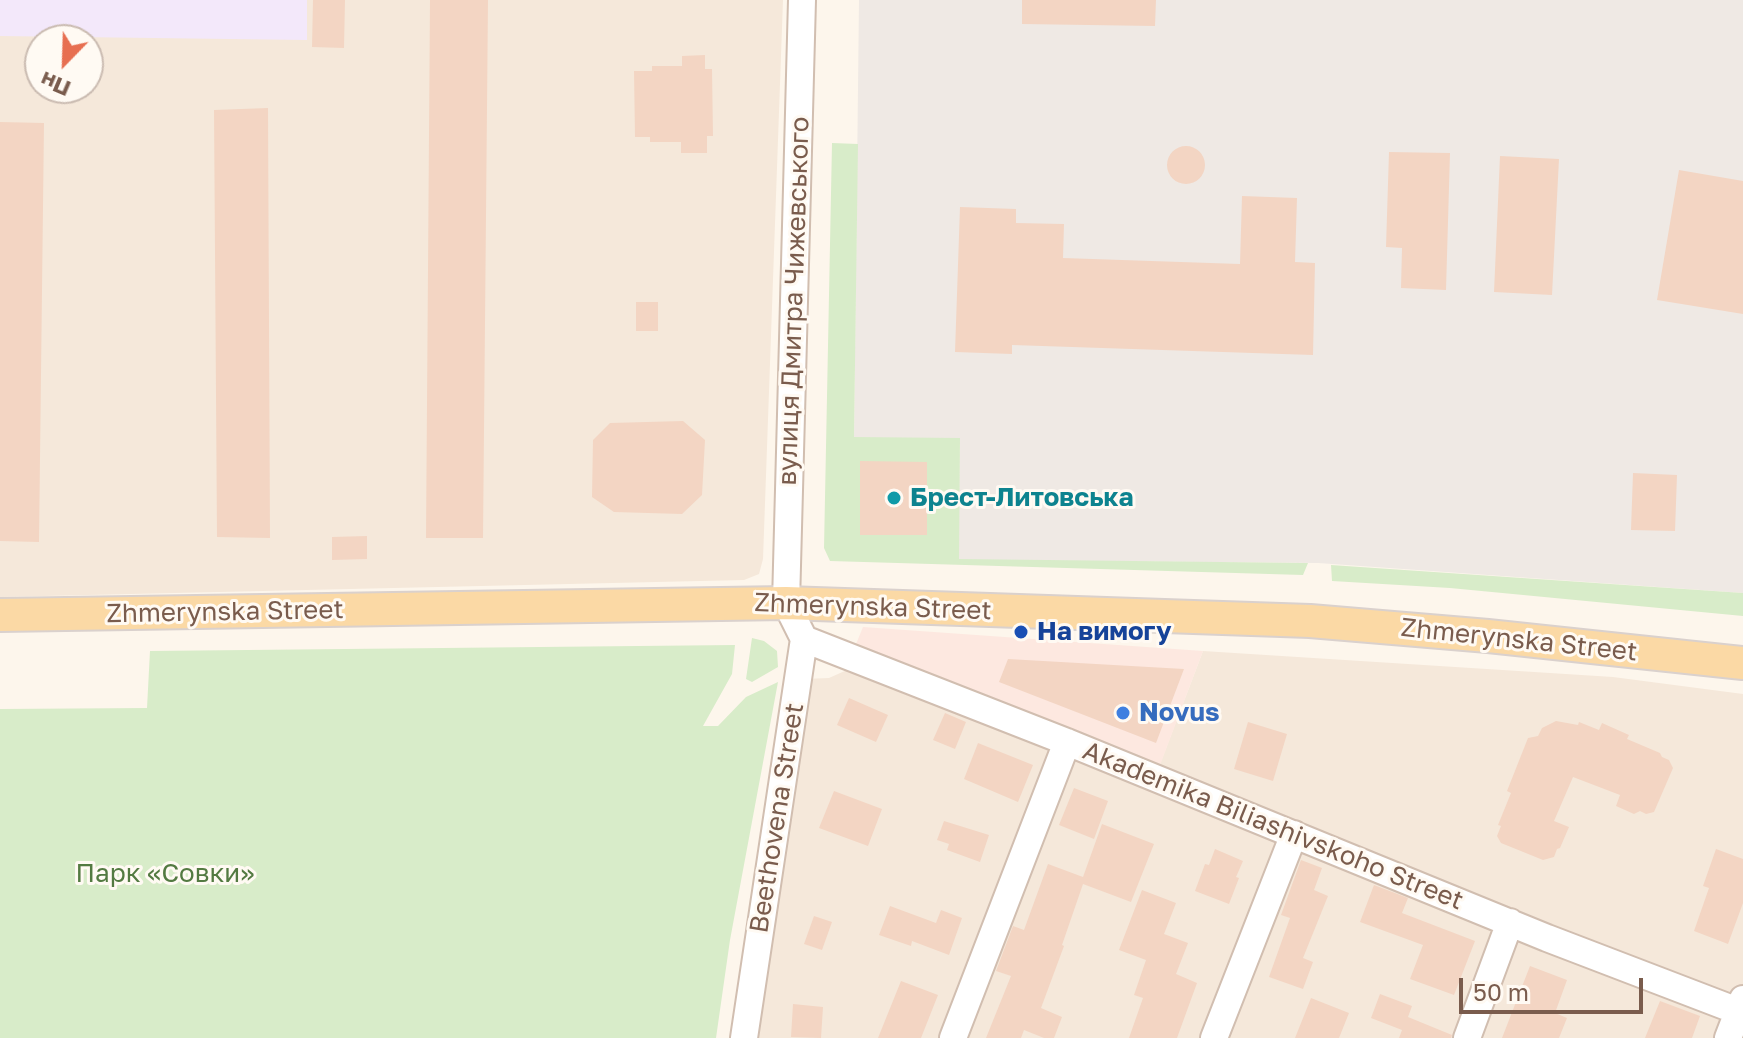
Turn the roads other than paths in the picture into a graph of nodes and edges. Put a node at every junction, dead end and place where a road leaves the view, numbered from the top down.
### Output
1 (802, 0) edge
2 (786, 603) junction
3 (0, 615) edge
4 (804, 639) junction
5 (1743, 663) edge
6 (1067, 742) junction
7 (1294, 834) junction
8 (1510, 922) junction
9 (1741, 1007) edge
10 (744, 1038) edge
11 (953, 1038) edge
12 (1214, 1038) edge
13 (1467, 1038) edge
14 (1728, 1038) edge

1 - 2 street, вулиця Дмитра Чижевського
2 - 3 main road, Zhmerynska Street
2 - 4 street
2 - 5 main road, Zhmerynska Street
4 - 6 street, Akademika Biliashivskoho Street
4 - 10 street, Beethovena Street
6 - 7 street, Akademika Biliashivskoho Street
6 - 11 street
7 - 8 street, Akademika Biliashivskoho Street
7 - 12 street
8 - 9 street, Akademika Biliashivskoho Street
8 - 13 street
9 - 14 street

